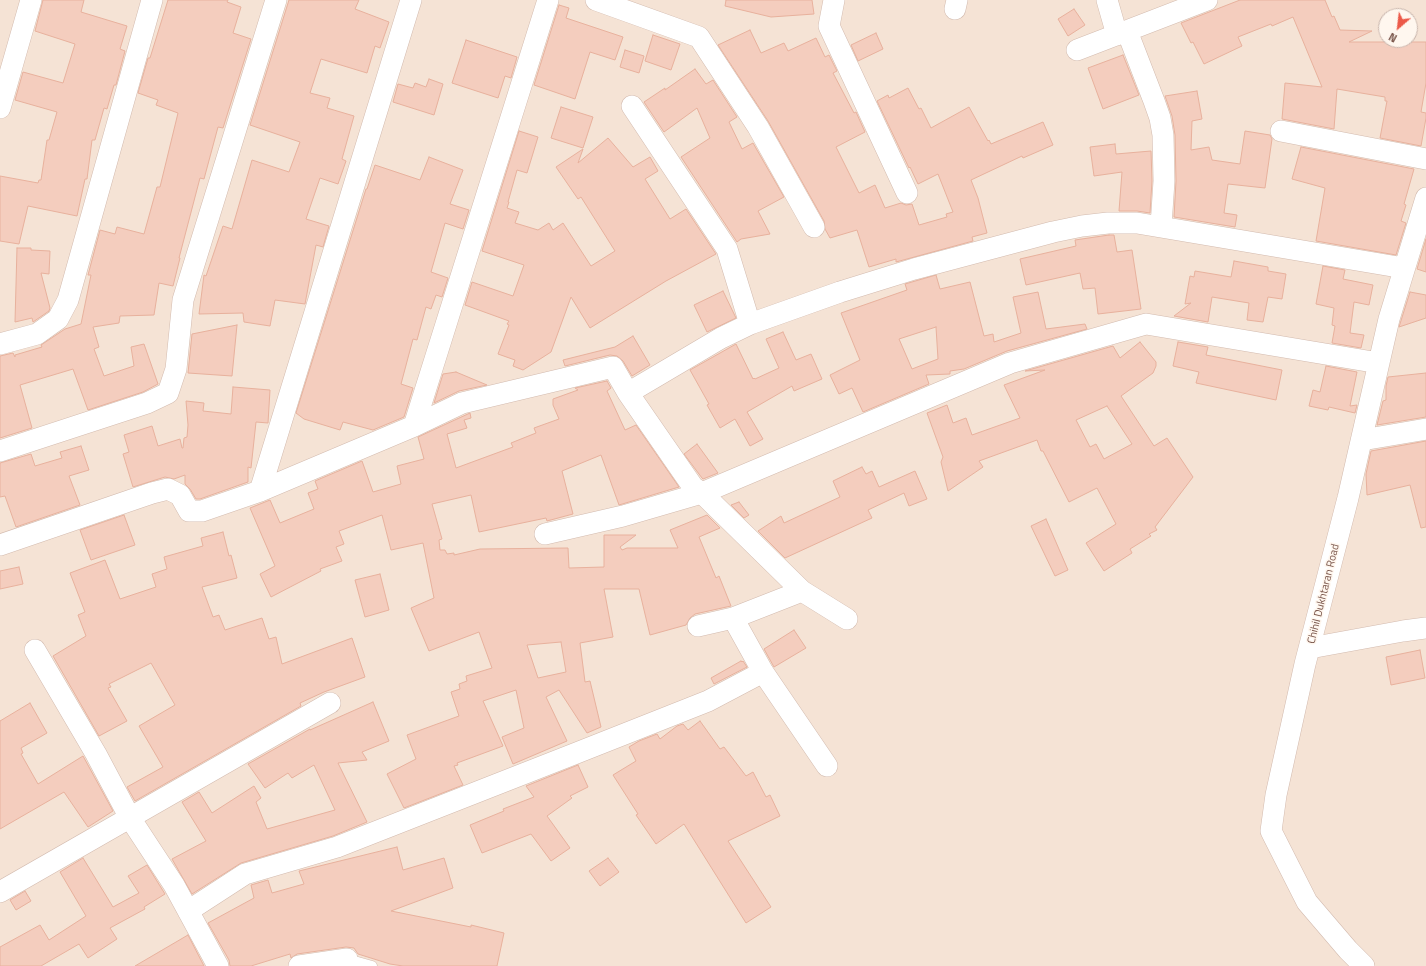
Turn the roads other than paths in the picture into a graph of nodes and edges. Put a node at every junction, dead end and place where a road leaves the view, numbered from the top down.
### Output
1 (31, 0) edge
2 (152, 0) edge
3 (276, 0) edge
4 (411, 0) edge
5 (548, 0) edge
6 (596, 0) edge
7 (834, 0) edge
8 (1107, 0) edge
9 (1207, 0) edge
10 (1122, 33) junction
11 (1077, 50) dead end
12 (632, 106) dead end
13 (0, 108) edge
14 (1281, 131) dead end
15 (1426, 159) edge
16 (907, 194) dead end
17 (1426, 198) edge
18 (1422, 225) edge
19 (1161, 226) junction
20 (814, 227) dead end
21 (1404, 268) junction
22 (750, 324) junction
23 (0, 344) edge
24 (1379, 363) junction
25 (628, 393) junction
26 (414, 426) junction
27 (1426, 429) edge
28 (1362, 440) junction
29 (0, 451) edge
30 (260, 491) junction
31 (702, 493) junction
32 (545, 534) dead end
33 (0, 545) edge
34 (802, 591) junction
35 (733, 618) junction
36 (847, 619) dead end
37 (698, 626) dead end
38 (1426, 628) edge
39 (1310, 648) junction
40 (35, 650) dead end
41 (763, 672) junction
42 (330, 703) dead end
43 (827, 766) dead end
44 (130, 818) junction
45 (0, 892) edge
46 (188, 910) junction
47 (347, 958) joint
48 (218, 966) edge
49 (299, 966) edge
50 (372, 966) edge
51 (1364, 966) edge

1 - 13 street
2 - 23 street
3 - 29 street
4 - 30 street
5 - 26 street
6 - 20 street
7 - 16 street
8 - 10 street
9 - 10 street
10 - 11 street
10 - 19 street
12 - 22 street
14 - 15 street
17 - 18 street, Chihil Dukhtaran Road
18 - 21 street, Chihil Dukhtaran Road
19 - 21 street
19 - 22 street
21 - 24 street, Chihil Dukhtaran Road
22 - 25 street
24 - 28 street, Chihil Dukhtaran Road
24 - 31 street
25 - 26 street
25 - 31 street
26 - 30 street
27 - 28 street
28 - 39 street, Chihil Dukhtaran Road
30 - 33 street
31 - 32 street
31 - 34 street
34 - 35 street
34 - 36 street
35 - 37 street
35 - 41 street
38 - 39 street
39 - 51 street, Chihil Dukhtaran Road
40 - 44 street
41 - 43 street
41 - 46 street
42 - 44 street
44 - 45 street
44 - 46 street
46 - 48 street
47 - 49 street
47 - 50 lane

